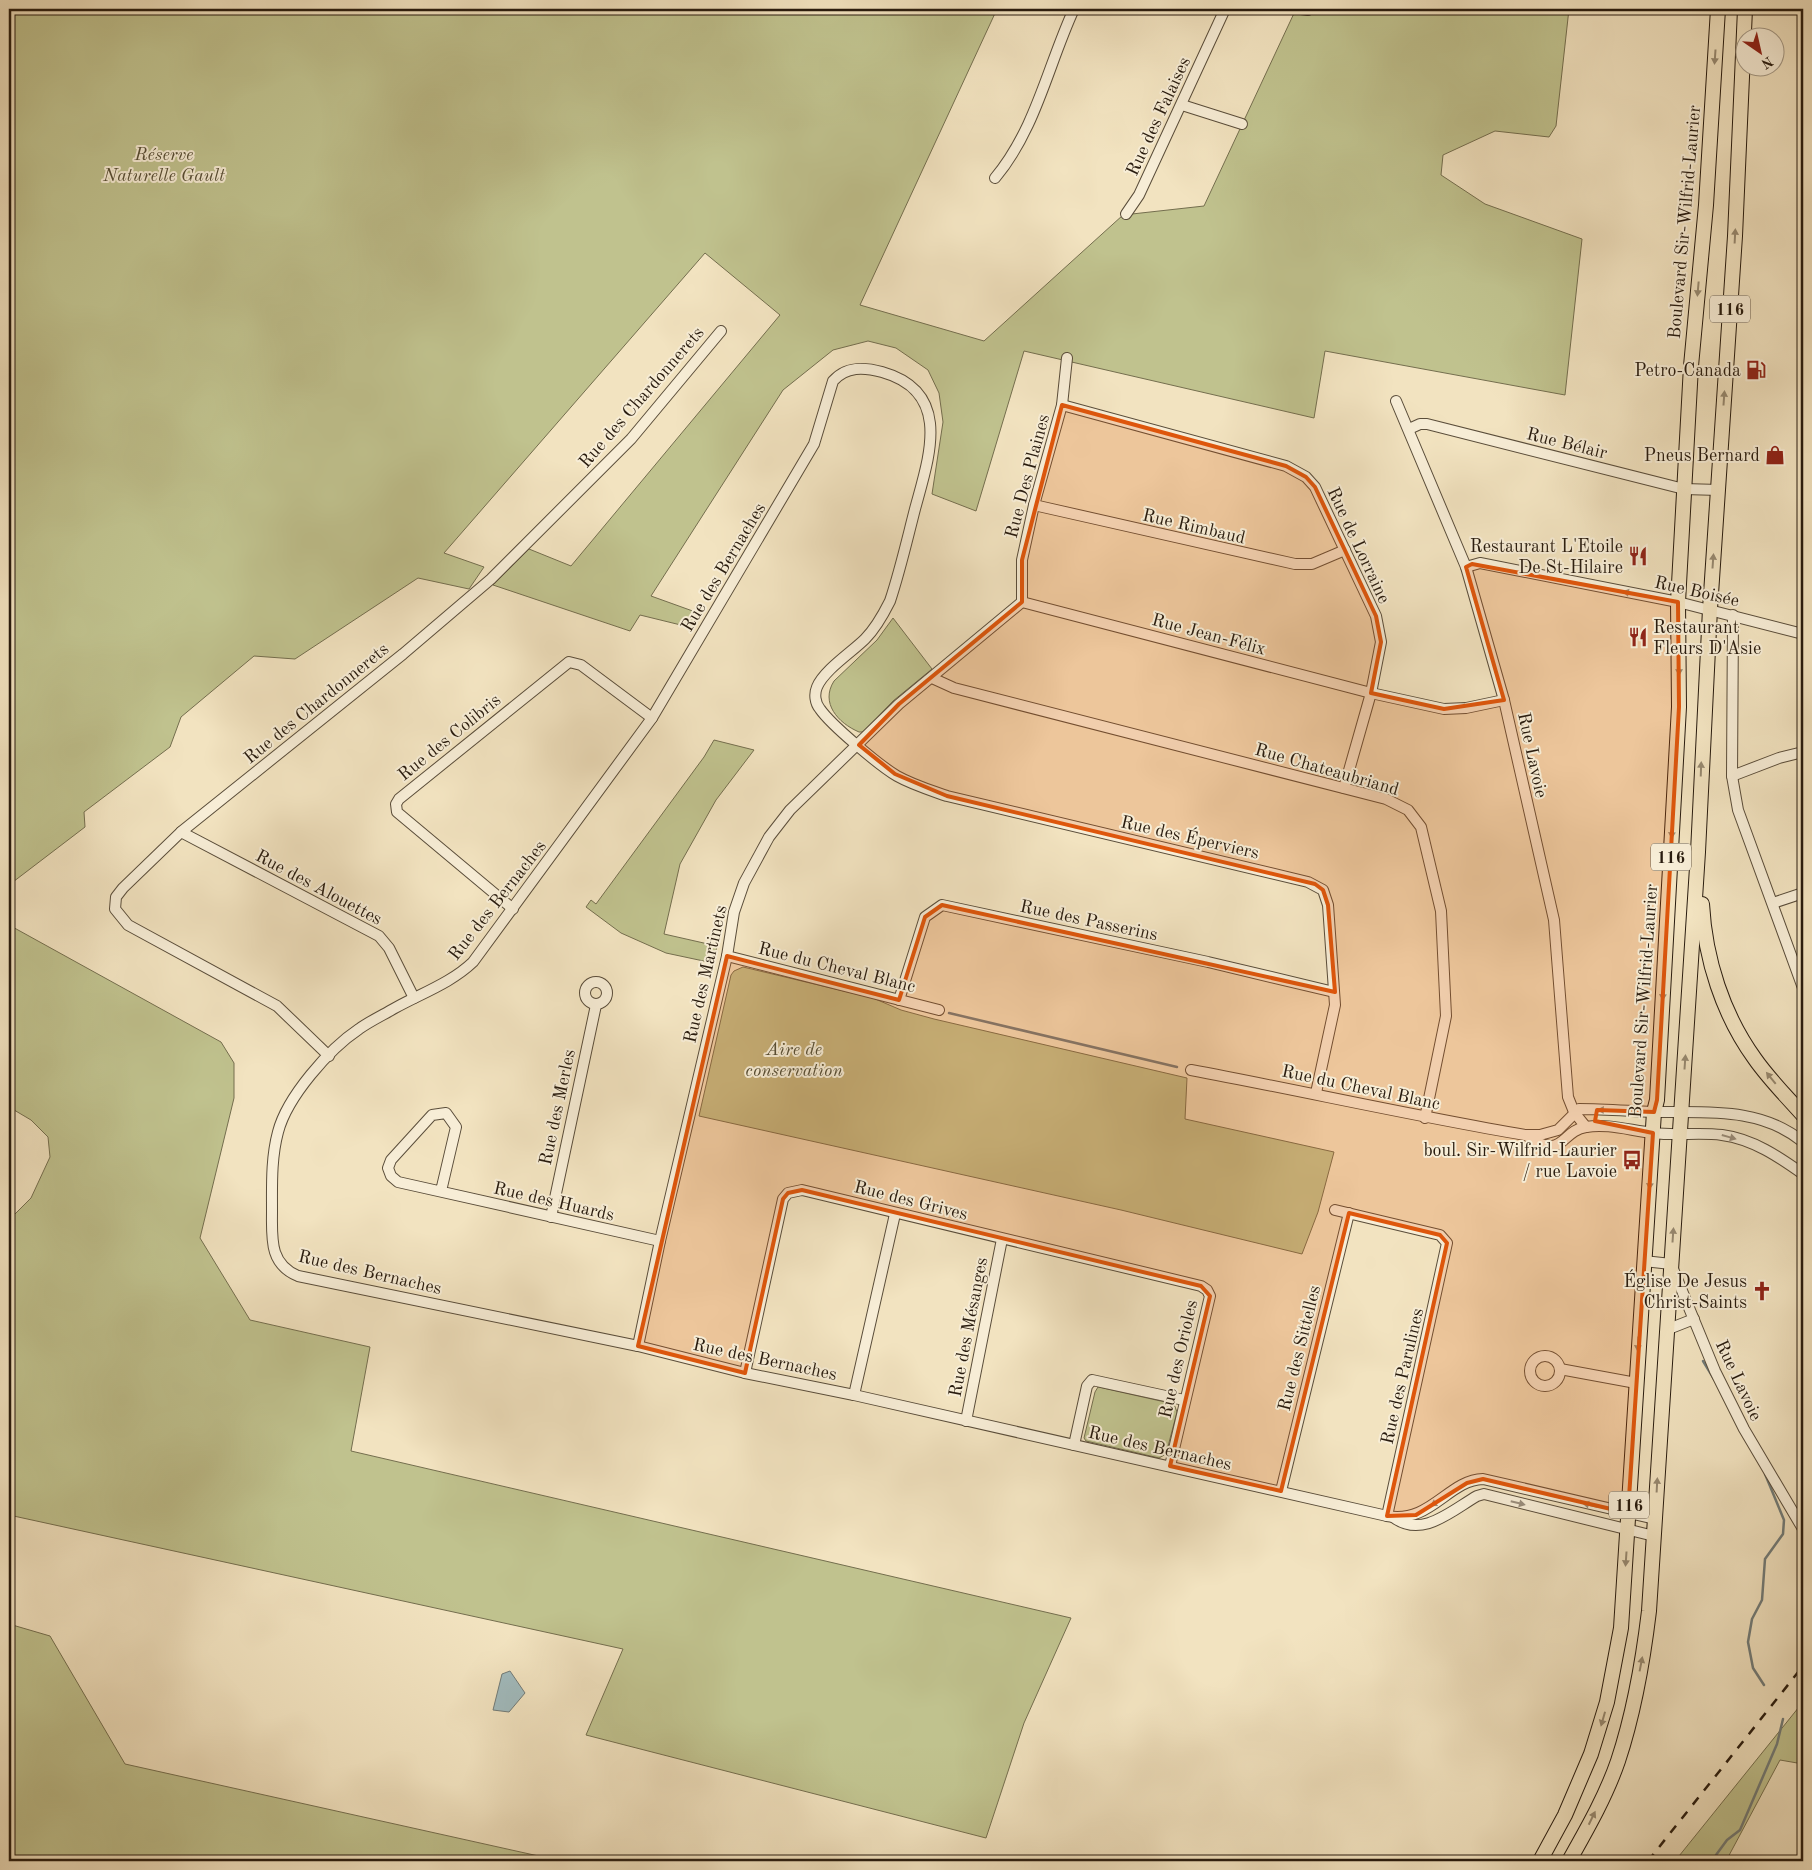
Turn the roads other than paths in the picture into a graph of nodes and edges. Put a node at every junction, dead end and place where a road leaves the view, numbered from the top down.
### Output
1 (1074, 9) edge
2 (1225, 9) edge
3 (1718, 9) edge
4 (1745, 9) edge
5 (1182, 105) junction
6 (1242, 124) dead end
7 (995, 178) dead end
8 (1126, 214) dead end
9 (720, 331) dead end
10 (1067, 358) dead end
11 (1396, 401) dead end
12 (1062, 406) junction
13 (1409, 429) junction
14 (1684, 489) junction
15 (1719, 490) junction
16 (1034, 505) junction
17 (1345, 550) junction
18 (1466, 568) junction
19 (1022, 602) junction
20 (1678, 602) junction
21 (1710, 609) junction
22 (1733, 615) junction
23 (1803, 634) edge
24 (932, 678) junction
25 (1371, 693) junction
26 (1504, 700) junction
27 (652, 718) junction
28 (859, 745) junction
29 (1803, 752) edge
30 (1732, 776) junction
31 (1344, 788) junction
32 (182, 832) junction
33 (1698, 852) junction
34 (1803, 893) edge
35 (1773, 903) junction
36 (513, 909) junction
37 (727, 956) junction
38 (1803, 988) edge
39 (1334, 992) junction
40 (414, 998) junction
41 (899, 1000) junction
42 (596, 1005) dead end
43 (939, 1010) dead end
44 (329, 1056) junction
45 (1191, 1070) dead end
46 (1316, 1093) junction
47 (1681, 1111) junction
48 (1574, 1112) junction
49 (1654, 1112) junction
50 (1803, 1115) edge
51 (1425, 1118) junction
52 (1586, 1127) junction
53 (1526, 1134) junction
54 (1653, 1134) junction
55 (1681, 1135) junction
56 (1803, 1142) edge
57 (1803, 1174) edge
58 (441, 1191) junction
59 (1335, 1210) dead end
60 (1349, 1213) junction
61 (895, 1214) junction
62 (551, 1217) junction
63 (1002, 1239) junction
64 (660, 1241) junction
65 (1644, 1261) junction
66 (1671, 1264) junction
67 (1207, 1290) joint
68 (1694, 1319) junction
69 (1666, 1330) junction
70 (638, 1346) junction
71 (1560, 1369) dead end
72 (745, 1373) junction
73 (1636, 1383) junction
74 (854, 1395) junction
75 (1184, 1400) junction
76 (966, 1421) junction
77 (1074, 1445) junction
78 (1170, 1466) junction
79 (1501, 1484) junction
80 (1281, 1492) junction
81 (1498, 1498) junction
82 (1628, 1514) junction
83 (1390, 1516) junction
84 (1655, 1519) junction
85 (1628, 1529) junction
86 (1803, 1529) edge
87 (1654, 1536) junction
88 (1540, 1861) edge
89 (1570, 1861) edge

1 - 7 street
2 - 5 street, Rue des Falaises
3 -> 14 main road, Boulevard Sir-Wilfrid-Laurier / 116
15 -> 4 main road, 116
5 - 6 street
5 - 8 street, Rue des Falaises
9 - 32 street, Rue des Chardonnerets
10 - 12 street, Rue Des Plaines
11 - 13 street, Rue Lavoie
12 - 16 street, Rue Des Plaines
12 - 17 street, Rue de Lorraine
13 - 14 street, Rue Bélair
13 - 18 street, Rue Lavoie
14 - 15 street, Rue Bélair
14 - 20 main road, Boulevard Sir-Wilfrid-Laurier / 116
21 -> 15 main road, 116
16 - 17 street, Rue Rimbaud
16 - 19 street, Rue Des Plaines
17 - 25 street, Rue de Lorraine
20 -> 18 street, Rue Boisée
18 - 26 street, Rue Lavoie
19 - 24 street
19 - 25 street, Rue Jean-Félix
20 - 21 street, Rue Boisée
20 -> 49 main road, Boulevard Sir-Wilfrid-Laurier / 116
21 - 22 street, Rue Boisée
33 -> 21 main road, 116
22 - 23 street, Rue Boisée
22 - 30 street
24 - 28 street, Rue des Martinets
24 - 31 street, Rue Chateaubriand
25 - 26 street, Rue Jean-Félix
25 - 31 street, Rue de Lorraine
26 - 48 street, Rue Lavoie
27 - 28 street, Rue des Bernaches
27 - 36 street, Rue des Bernaches
27 - 36 street, Rue des Colibris
28 - 37 street, Rue des Martinets
28 - 39 street, Rue des Éperviers
29 - 30 street
30 - 35 street
31 - 51 street, Rue Chateaubriand
32 - 40 street, Rue des Alouettes
32 - 44 street, Rue des Chardonnerets
47 -> 33 main road, 116
50 -> 33 main road
34 - 35 street
35 - 38 street
36 - 40 street, Rue des Bernaches
37 - 41 street, Rue du Cheval Blanc
37 - 64 street, Rue des Martinets
39 - 41 street, Rue des Passerins
39 - 46 street, Rue des Éperviers
40 - 44 street, Rue des Bernaches
41 - 43 street, Rue du Cheval Blanc
42 - 62 street, Rue des Merles
44 - 70 street, Rue des Bernaches
45 - 46 street, Rue du Cheval Blanc
46 - 51 street, Rue du Cheval Blanc
47 - 49 street
47 - 55 main road, 116
47 - 56 street
49 -> 48 street
48 - 52 street, Rue Lavoie
48 - 53 street, Rue du Cheval Blanc
49 - 54 main road, Boulevard Sir-Wilfrid-Laurier / 116
51 - 53 street, Rue du Cheval Blanc
52 - 53 street, Rue du Cheval Blanc
52 - 54 street
54 - 55 street
54 -> 65 main road, Boulevard Sir-Wilfrid-Laurier / 116
55 -> 57 street
66 -> 55 main road, 116
58 - 58 street, Rue des Huards
58 - 62 street, Rue des Huards
59 - 60 street
60 - 80 street, Rue des Sittelles
60 - 83 street, Rue des Parulines
61 - 63 street, Rue des Grives
61 - 72 street, Rue des Grives
61 - 74 street
62 - 64 street, Rue des Huards
63 - 67 street, Rue des Grives
63 - 76 street, Rue des Mésanges
64 - 70 street, Rue des Martinets
65 - 66 street
65 -> 73 main road, Boulevard Sir-Wilfrid-Laurier / 116
66 - 68 street, Rue Lavoie
66 - 69 main road, 116
67 - 75 street, Rue des Orioles
68 - 69 street
68 - 86 street, Rue Lavoie
84 -> 69 main road, 116
70 - 72 street, Rue des Bernaches
71 - 73 street
72 - 74 street, Rue des Bernaches
73 - 82 main road, Boulevard Sir-Wilfrid-Laurier / 116
74 - 76 street, Rue des Bernaches
75 - 77 street
75 - 78 street, Rue des Orioles
76 - 77 street, Rue des Bernaches
77 - 78 street, Rue des Bernaches
78 - 80 street, Rue des Bernaches
79 - 81 street
82 -> 79 street, Rue des Bernaches
79 -> 83 street, Rue des Bernaches
80 - 83 street, Rue des Bernaches
81 - 83 street, Rue des Bernaches
81 -> 85 street, Rue des Bernaches
82 - 84 street, Rue des Bernaches
82 - 85 main road, Boulevard Sir-Wilfrid-Laurier / 116
84 - 87 main road, 116
85 - 87 street, Rue des Bernaches
85 -> 88 main road, Boulevard Sir-Wilfrid-Laurier / 116
89 -> 87 main road, 116

